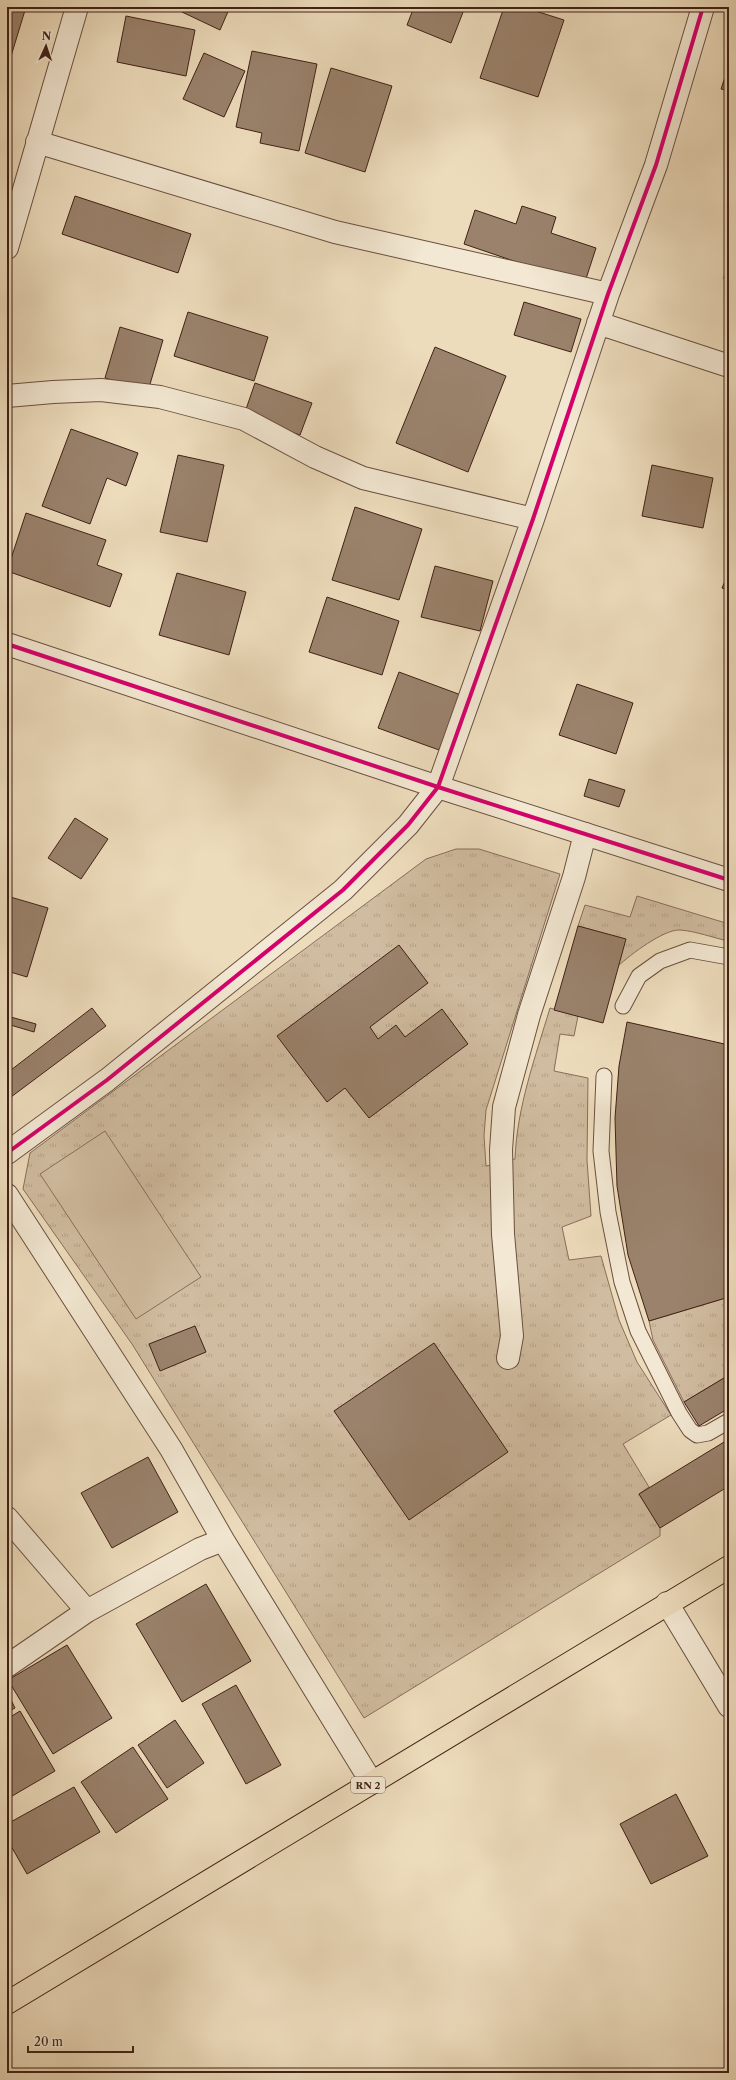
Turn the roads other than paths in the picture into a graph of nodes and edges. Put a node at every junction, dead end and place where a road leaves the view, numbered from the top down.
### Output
1 (77, 7) edge
2 (703, 7) edge
3 (37, 142) junction
4 (7, 248) edge
5 (608, 294) junction
6 (598, 323) junction
7 (729, 366) edge
8 (7, 396) edge
9 (533, 519) junction
10 (7, 644) edge
11 (438, 787) junction
12 (585, 834) junction
13 (729, 880) edge
14 (729, 957) edge
15 (623, 1006) dead end
16 (604, 1076) dead end
17 (7, 1153) edge
18 (7, 1195) edge
19 (508, 1358) dead end
20 (729, 1421) edge
21 (7, 1518) edge
22 (223, 1540) junction
23 (729, 1567) edge
24 (667, 1603) junction
25 (87, 1611) junction
26 (7, 1666) edge
27 (729, 1706) edge
28 (372, 1783) junction
29 (7, 2003) edge

1 - 3 street
2 - 5 street
3 - 4 street
3 - 5 street
5 - 6 street
6 - 7 street
6 - 9 street
8 - 9 street
9 - 11 street
10 - 11 street
11 - 12 street
11 - 17 street
12 - 13 street
12 - 19 street
14 - 15 lane
16 - 20 lane
18 - 22 street
21 - 25 street
22 - 25 street
22 - 28 street
23 - 24 highway, RN 2
24 - 27 street
24 - 28 highway, RN 2
25 - 26 street
28 - 29 highway, RN 2

